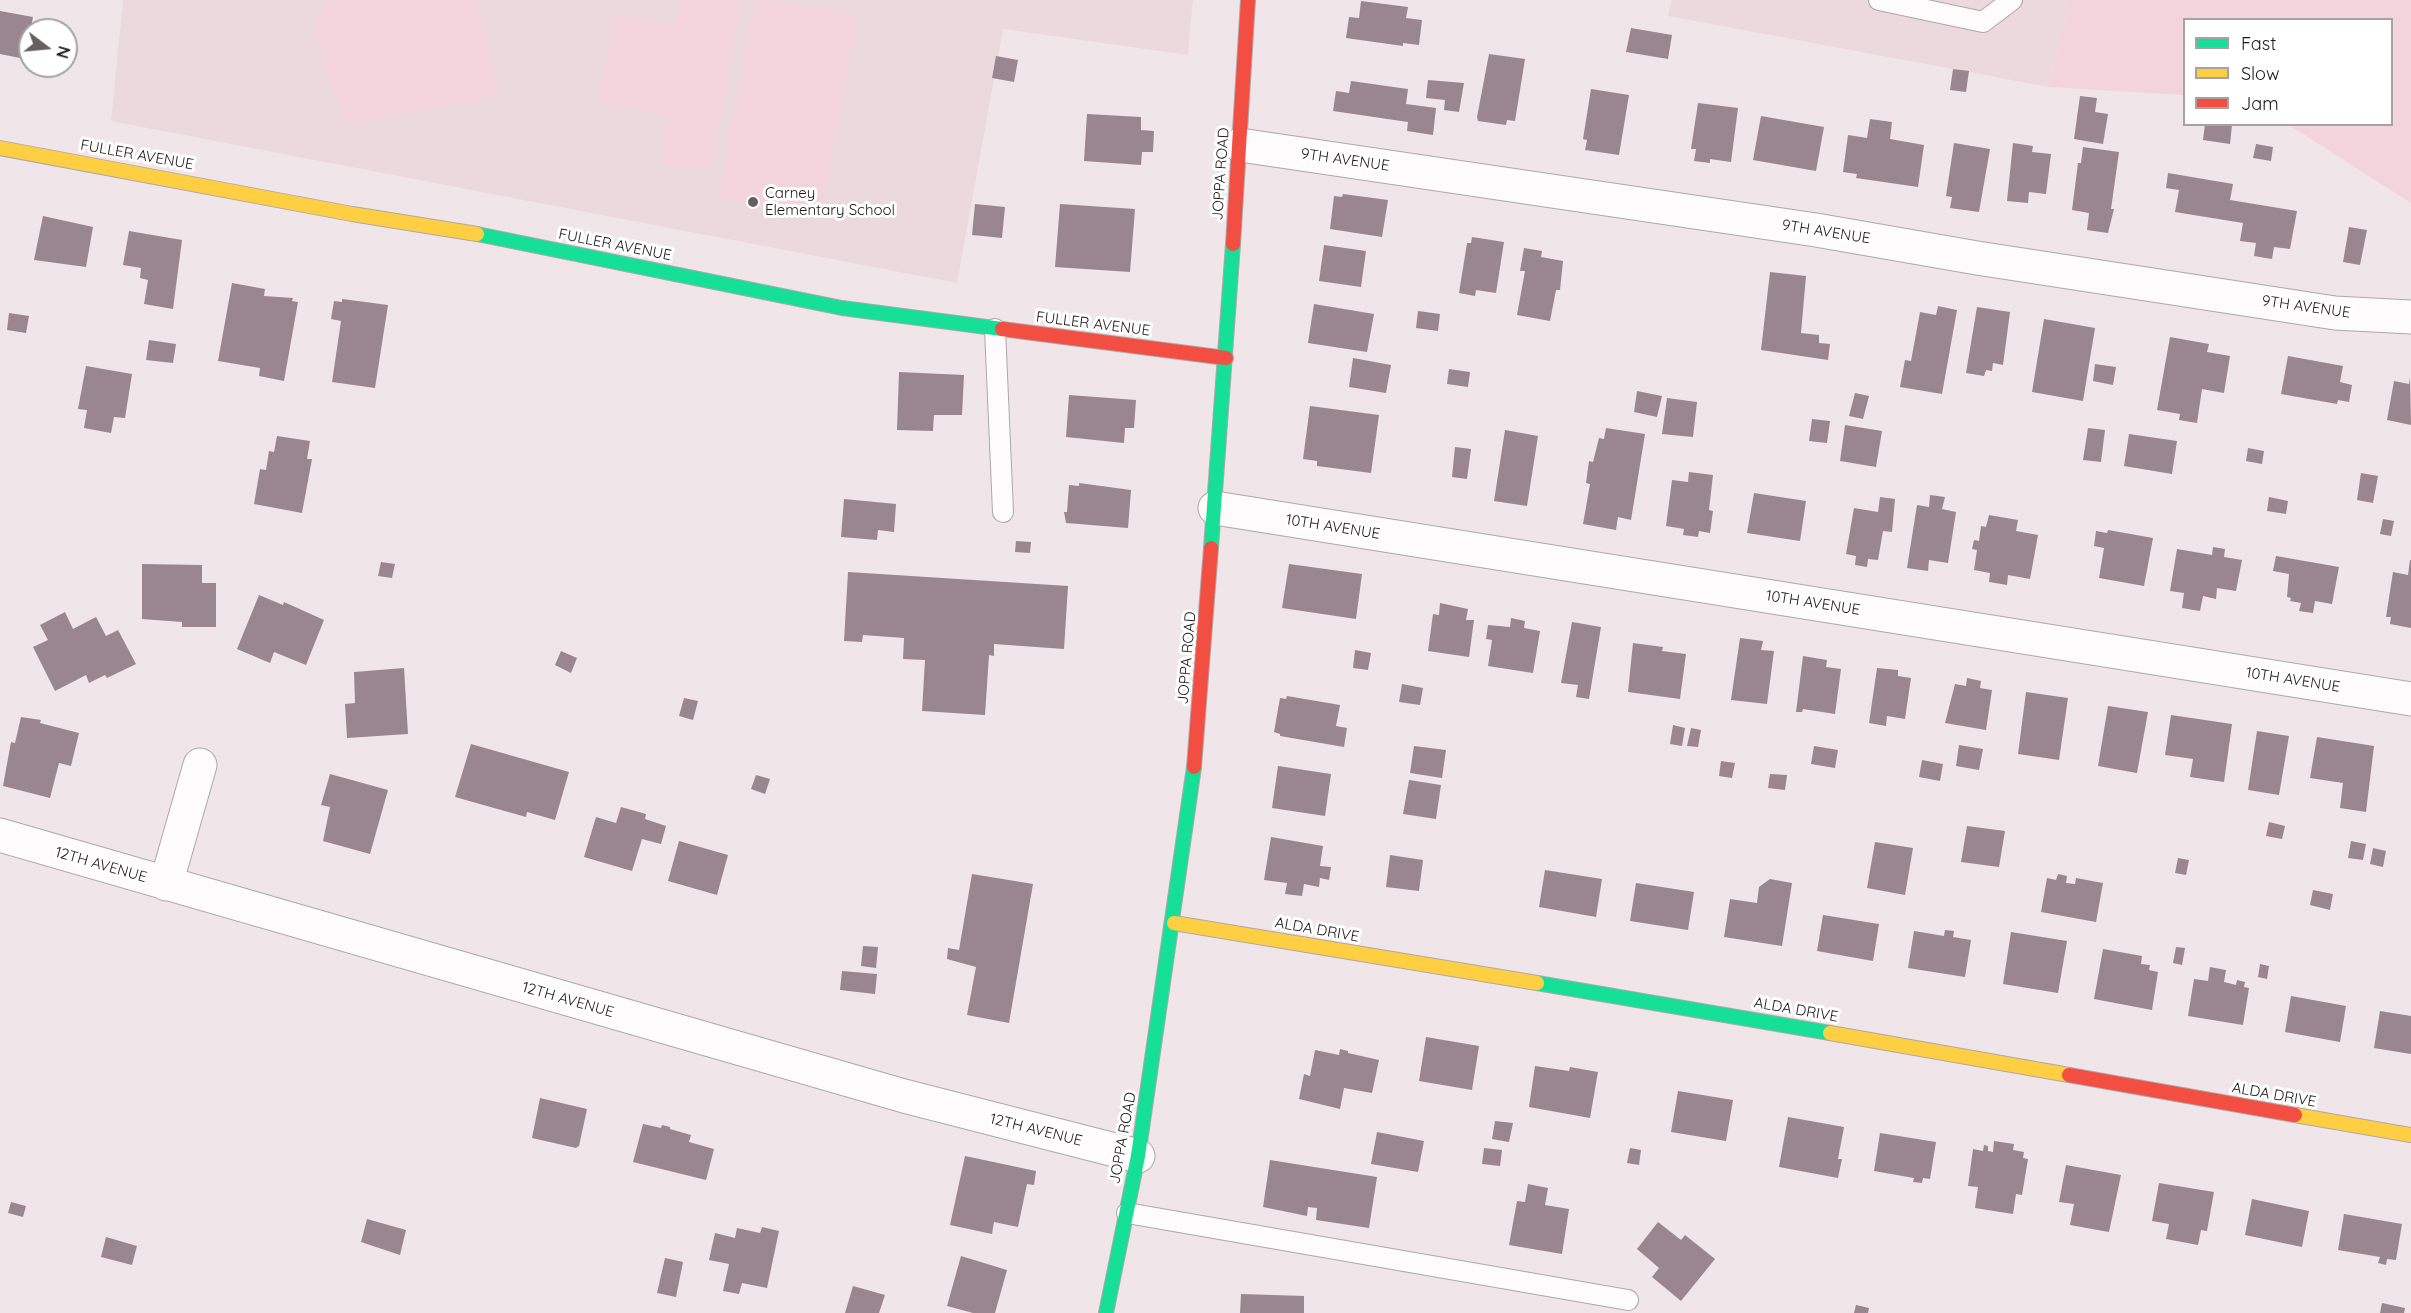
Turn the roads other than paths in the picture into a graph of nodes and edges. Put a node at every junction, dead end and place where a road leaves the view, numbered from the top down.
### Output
1 (1248, 0) edge
2 (1879, 0) edge
3 (2012, 0) edge
4 (1240, 145) junction
5 (0, 148) edge
6 (2411, 317) edge
7 (995, 329) junction
8 (1226, 358) junction
9 (1215, 508) junction
10 (1003, 512) dead end
11 (2411, 699) edge
12 (200, 765) dead end
13 (0, 835) edge
14 (166, 884) junction
15 (1174, 923) junction
16 (2411, 1135) edge
17 (1138, 1156) junction
18 (1127, 1213) junction
19 (1628, 1300) dead end
20 (1106, 1313) edge

1 - 4 street, JOPPA ROAD
2 - 3 lane
4 - 6 street, 9TH AVENUE
4 - 8 street, JOPPA ROAD
5 - 7 street, FULLER AVENUE
7 - 8 street, FULLER AVENUE
7 - 10 lane
8 - 9 street, JOPPA ROAD
9 - 11 street, 10TH AVENUE
9 - 15 street, JOPPA ROAD
12 - 14 street
13 - 14 street, 12TH AVENUE
14 - 17 street, 12TH AVENUE
15 - 16 street, ALDA DRIVE
15 - 17 street, JOPPA ROAD
17 - 18 street, JOPPA ROAD
18 - 19 lane
18 - 20 street, JOPPA ROAD

